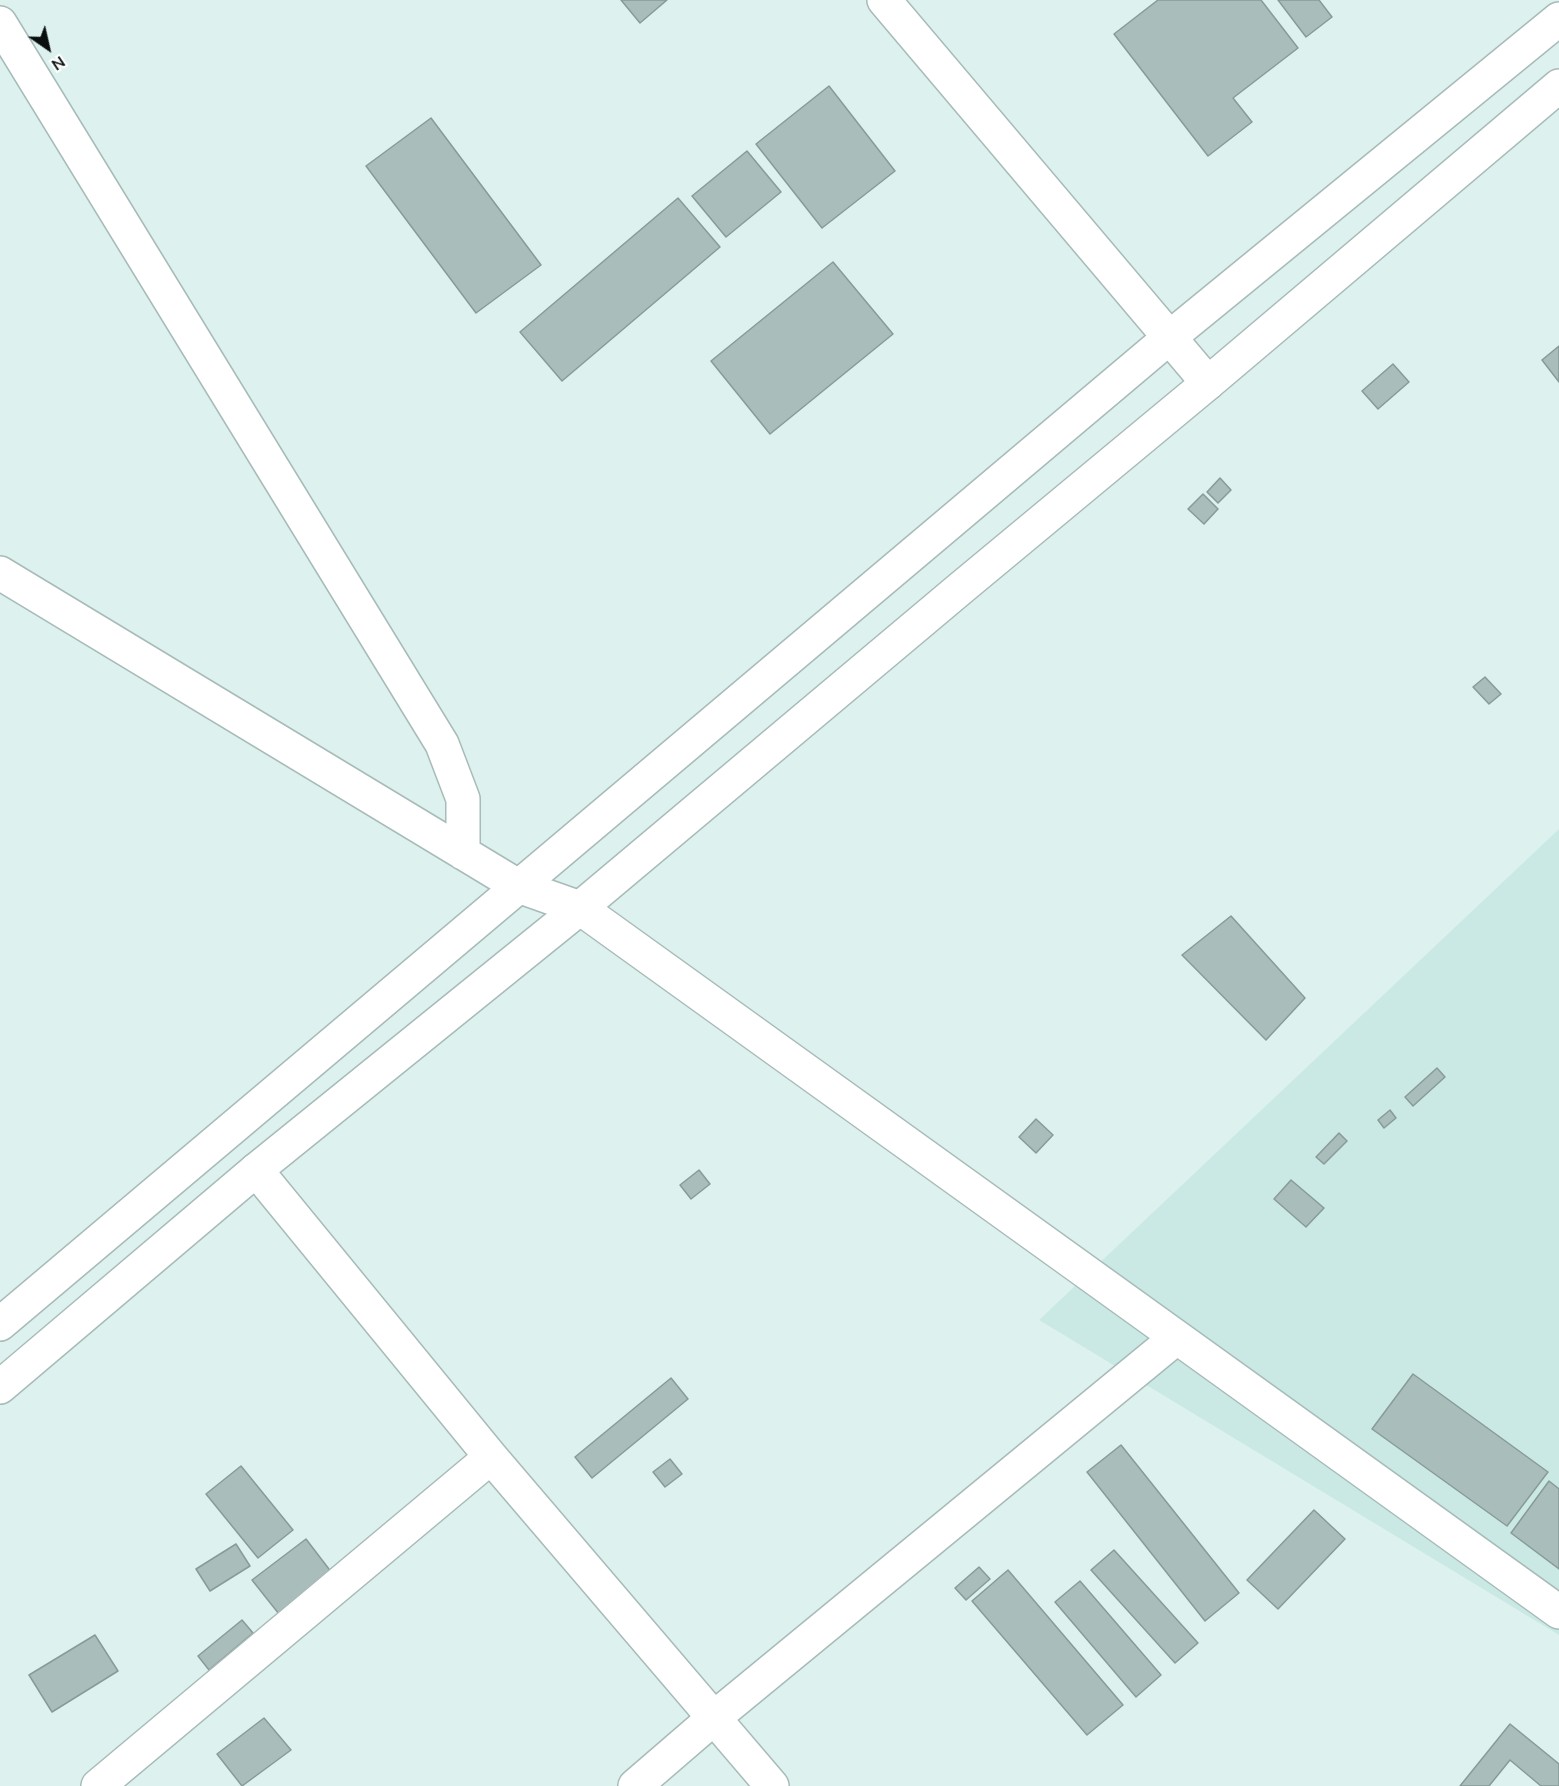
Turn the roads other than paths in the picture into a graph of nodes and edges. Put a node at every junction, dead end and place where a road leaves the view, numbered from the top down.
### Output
1 (884, 0) edge
2 (1559, 18) edge
3 (0, 23) edge
4 (1559, 86) edge
5 (1170, 337) junction
6 (1208, 384) junction
7 (0, 573) edge
8 (463, 853) junction
9 (518, 886) junction
10 (580, 908) junction
11 (256, 1170) junction
12 (0, 1324) edge
13 (1176, 1338) junction
14 (0, 1387) edge
15 (491, 1457) junction
16 (1559, 1612) edge
17 (715, 1717) junction
18 (98, 1786) edge
19 (634, 1786) edge
20 (772, 1786) edge

1 - 5 street
2 - 5 street
3 - 8 street
4 - 6 street
5 - 6 street
5 - 9 street
6 - 10 street
7 - 8 street
8 - 9 street
9 - 10 street
9 - 12 street
10 - 11 street
10 - 13 street
11 - 14 street
11 - 15 street
13 - 16 street
13 - 17 street
15 - 17 street
15 - 18 street
17 - 19 street
17 - 20 street

